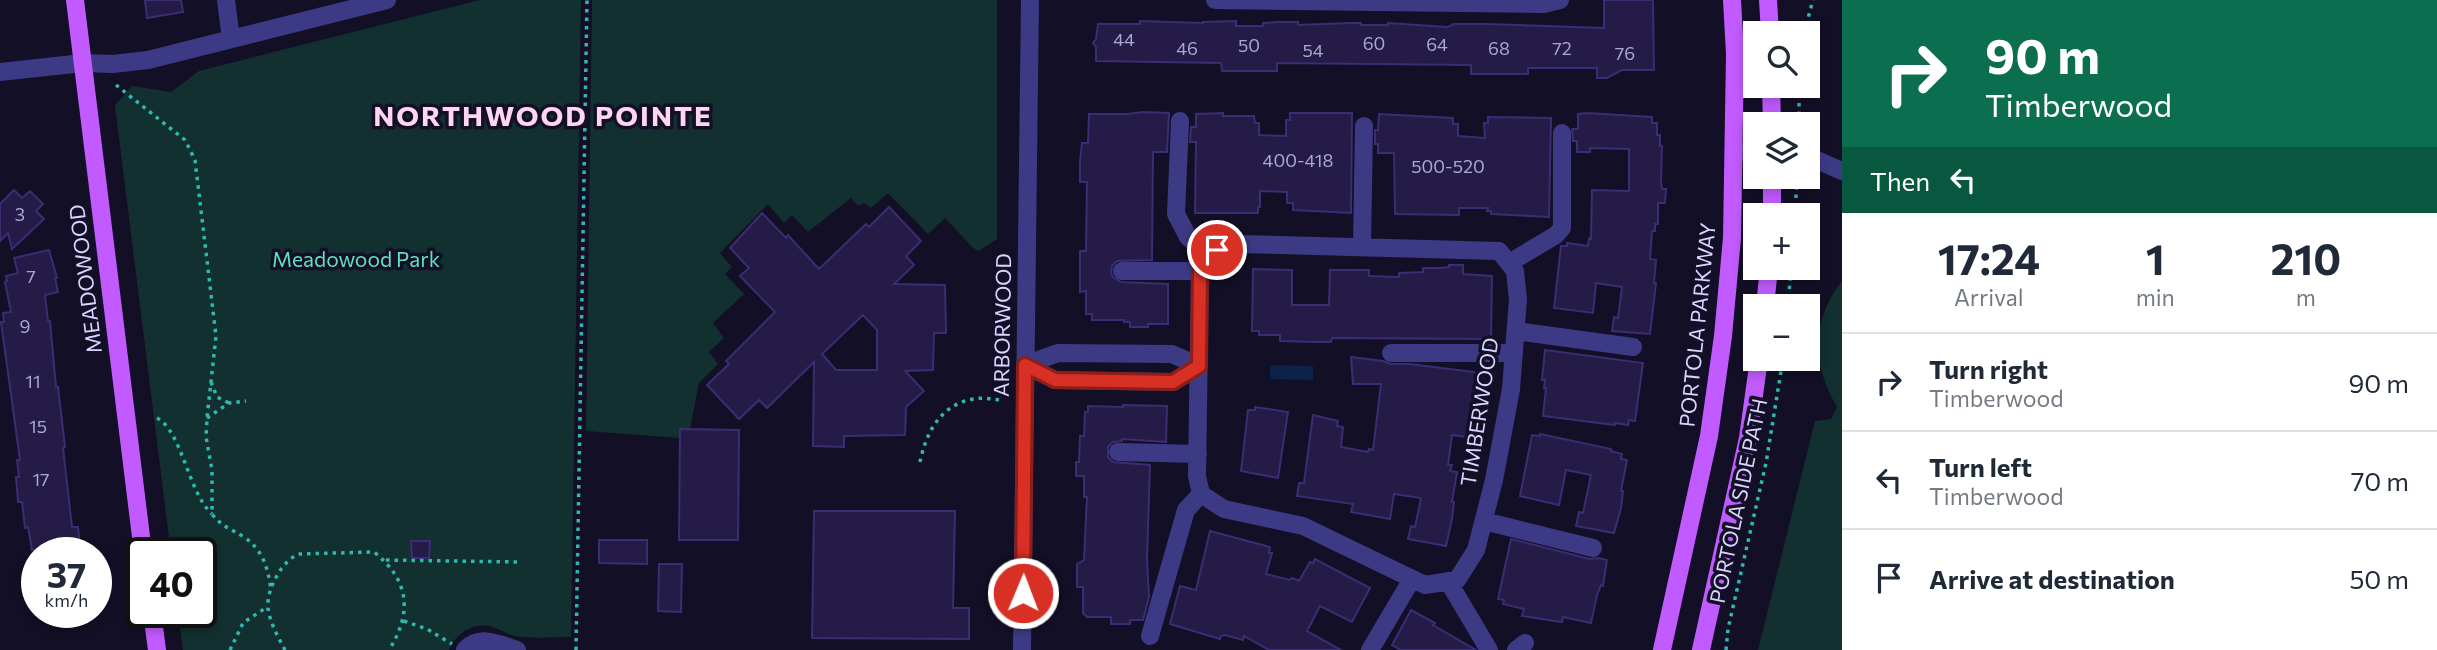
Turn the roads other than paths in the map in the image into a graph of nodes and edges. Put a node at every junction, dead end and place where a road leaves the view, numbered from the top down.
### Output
1 (75, 0) edge
2 (226, 0) edge
3 (387, 0) edge
4 (1030, 0) edge
5 (1215, 0) edge
6 (1560, 0) edge
7 (1732, 0) edge
8 (1768, 0) edge
9 (1769, 21) edge
10 (231, 38) junction
11 (83, 63) junction
12 (0, 72) edge
13 (1180, 121) dead end
14 (1364, 126) dead end
15 (1562, 133) dead end
16 (1735, 152) junction
17 (1743, 152) edge
18 (1820, 161) edge
19 (1842, 171) edge
20 (1362, 247) junction
21 (1509, 263) junction
22 (1205, 264) junction
23 (1122, 271) dead end
24 (1516, 331) junction
25 (1633, 347) dead end
26 (1391, 353) dead end
27 (1514, 353) junction
28 (1025, 365) junction
29 (1199, 366) junction
30 (1757, 371) edge
31 (1118, 452) dead end
32 (1198, 454) junction
33 (1201, 494) junction
34 (1484, 521) junction
35 (141, 537) edge
36 (1593, 548) dead end
37 (1412, 579) junction
38 (1448, 582) junction
39 (154, 628) edge
40 (1150, 636) dead end
41 (459, 647) edge
42 (157, 650) edge
43 (517, 650) edge
44 (1022, 650) edge
45 (1370, 650) edge
46 (1489, 650) edge
47 (1661, 650) edge
48 (1701, 650) edge

1 - 11 main road, MEADOWOOD
2 - 10 street
3 - 10 street
4 - 28 street, ARBORWOOD
5 - 6 street
7 - 16 main road, PORTOLA PARKWAY
8 - 9 main road
10 - 11 street
11 - 12 street
11 - 35 main road, MEADOWOOD
13 - 22 street
14 - 20 street
15 - 21 street
16 - 17 street
16 - 47 main road, PORTOLA PARKWAY
18 - 19 street
20 - 21 street
20 - 22 street
21 - 24 street, TIMBERWOOD
22 - 23 street
22 - 29 street
24 - 25 street
24 - 27 street, TIMBERWOOD
26 - 27 street
27 - 34 street, TIMBERWOOD
28 - 29 street
28 - 29 street
28 - 44 street, ARBORWOOD
29 - 32 street
30 - 48 main road
31 - 32 street
32 - 33 street
33 - 37 street
33 - 40 street
34 - 36 street
34 - 38 street, TIMBERWOOD
37 - 38 street
37 - 45 street
38 - 46 street
39 - 42 main road
41 - 43 street

